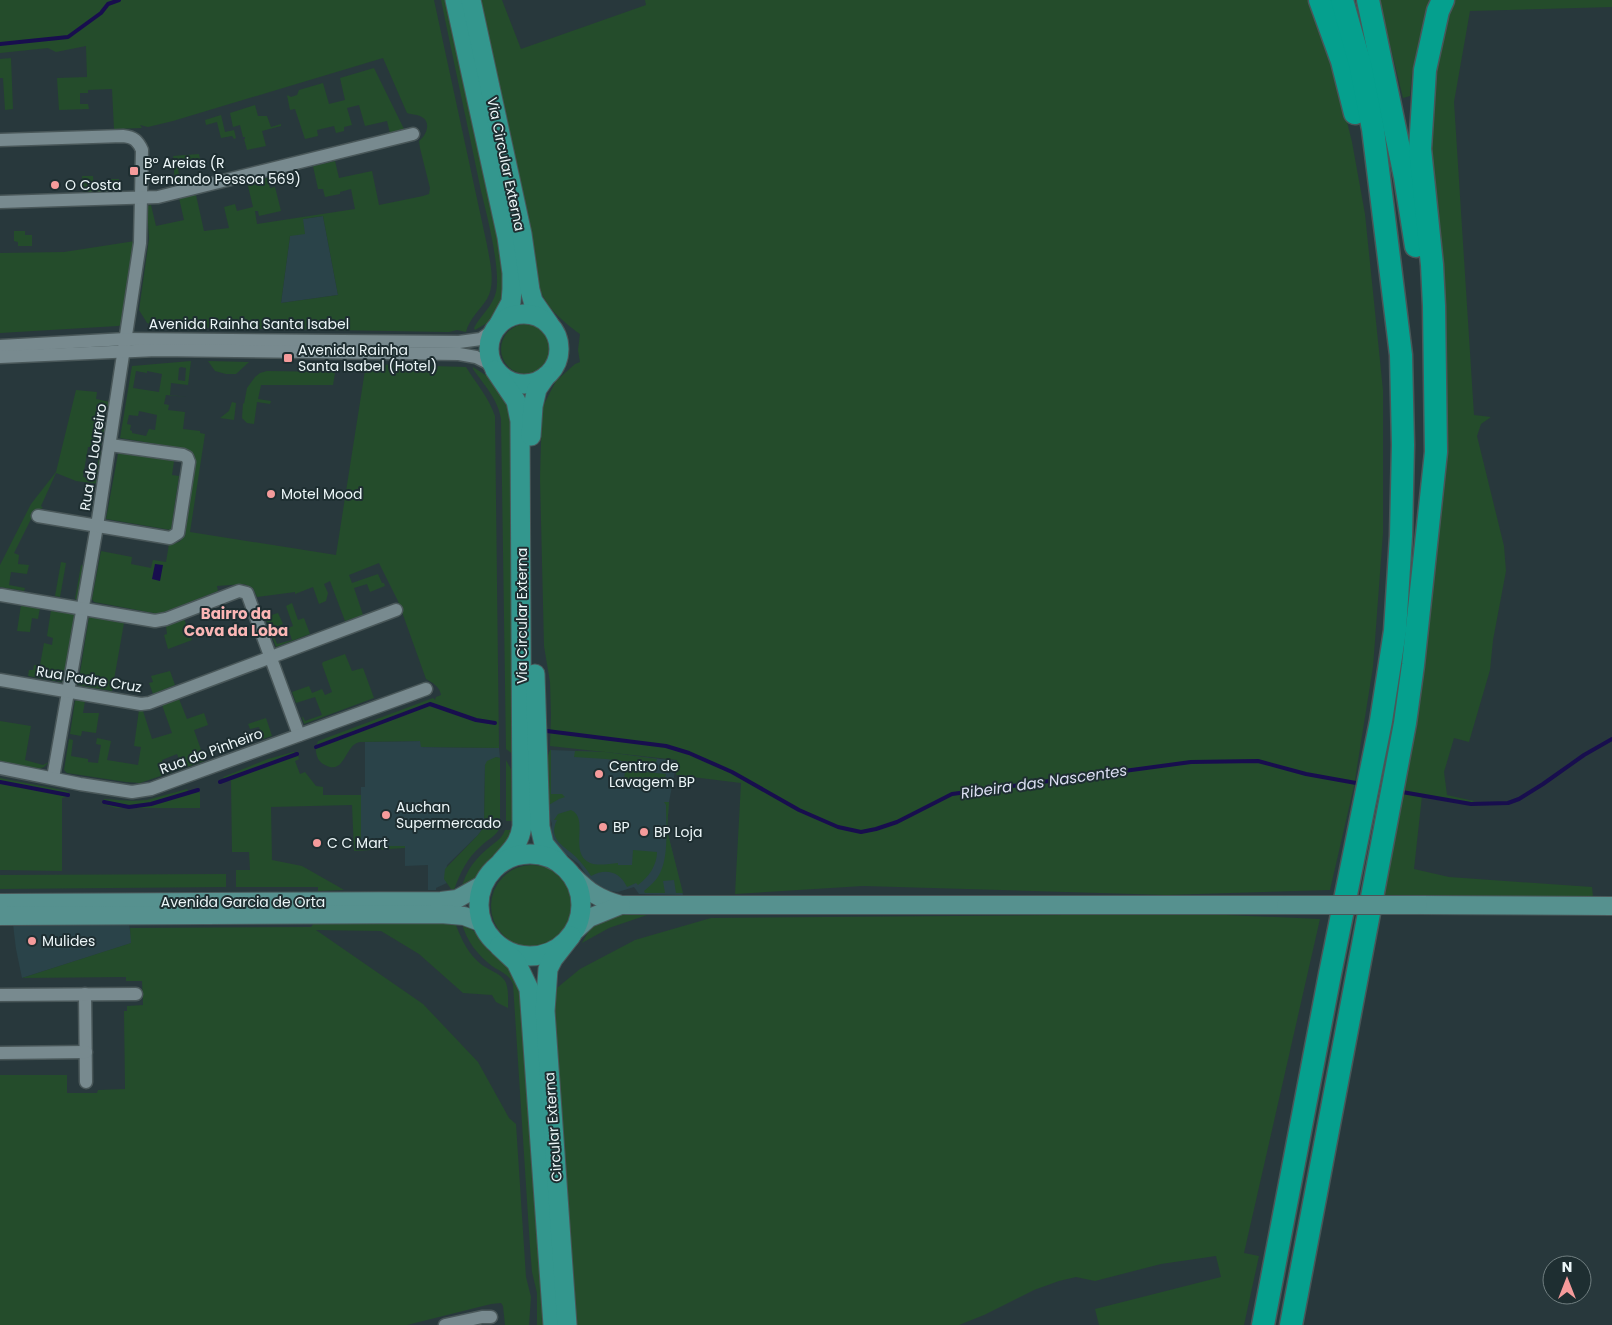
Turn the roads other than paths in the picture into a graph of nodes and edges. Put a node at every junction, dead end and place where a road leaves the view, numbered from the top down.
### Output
1 (455, 0) edge
2 (471, 0) edge
3 (1320, 0) edge
4 (1342, 0) edge
5 (1368, 0) edge
6 (1443, 0) edge
7 (413, 134) dead end
8 (0, 140) edge
9 (142, 198) junction
10 (0, 202) edge
11 (1386, 235) junction
12 (549, 324) junction
13 (497, 327) junction
14 (125, 345) junction
15 (0, 346) edge
16 (0, 357) edge
17 (494, 368) junction
18 (1434, 371) junction
19 (546, 376) junction
20 (110, 444) junction
21 (38, 516) dead end
22 (97, 526) junction
23 (1, 595) dead end
24 (83, 609) junction
25 (396, 610) dead end
26 (271, 656) junction
27 (0, 680) edge
28 (426, 689) dead end
29 (69, 692) junction
30 (299, 735) junction
31 (0, 768) edge
32 (54, 778) junction
33 (501, 862) junction
34 (559, 862) junction
35 (573, 876) junction
36 (482, 885) junction
37 (0, 903) edge
38 (621, 905) junction
39 (1612, 906) edge
40 (0, 916) edge
41 (480, 922) junction
42 (573, 933) junction
43 (499, 946) junction
44 (85, 994) junction
45 (136, 994) dead end
46 (0, 995) edge
47 (86, 1052) junction
48 (0, 1053) edge
49 (86, 1082) dead end
50 (491, 1317) dead end
51 (445, 1325) edge
52 (553, 1325) edge
53 (567, 1325) edge
54 (1263, 1325) edge
55 (1291, 1325) edge

1 - 13 main road, Via Circular Externa
2 - 12 main road, Via Circular Externa
3 - 11 highway
4 - 11 highway
5 - 18 highway
6 - 18 highway
7 - 9 street
8 - 9 street, Rua do Loureiro
9 - 10 street
9 - 14 street, Rua do Loureiro
11 - 54 highway
12 - 13 main road
12 - 19 main road
13 - 14 street, Avenida Rainha Santa Isabel
13 - 17 main road
14 - 15 street, Avenida Rainha Santa Isabel
14 - 16 street, Avenida Rainha Santa Isabel
14 - 17 street, Avenida Rainha Santa Isabel
14 - 20 street, Rua do Loureiro
17 - 19 main road
17 - 33 main road, Via Circular Externa
18 - 55 highway
19 - 34 main road, Via Circular Externa
20 - 22 street, Rua do Loureiro
20 - 22 street
21 - 22 street
22 - 24 street, Rua do Loureiro
23 - 24 street
24 - 26 street
24 - 29 street, Rua do Loureiro
25 - 26 street, Rua Padre Cruz
26 - 29 street, Rua Padre Cruz
26 - 30 street
27 - 29 street, Rua Padre Cruz
28 - 30 street, Rua do Pinheiro
29 - 32 street, Rua do Loureiro
30 - 32 street, Rua do Pinheiro
31 - 32 street, Rua do Pinheiro
33 - 34 main road
33 - 36 main road
34 - 35 main road
35 - 38 main road
35 - 42 main road
36 - 37 main road, Avenida Garcia de Orta
36 - 41 main road
38 - 39 main road, bridge
38 - 42 main road
40 - 41 main road, Avenida Garcia de Orta
41 - 43 main road
42 - 43 main road
42 - 53 main road, Circular Externa
43 - 52 main road, Circular Externa
44 - 45 street
44 - 46 street
44 - 47 street
47 - 48 street
47 - 49 street
50 - 51 street

